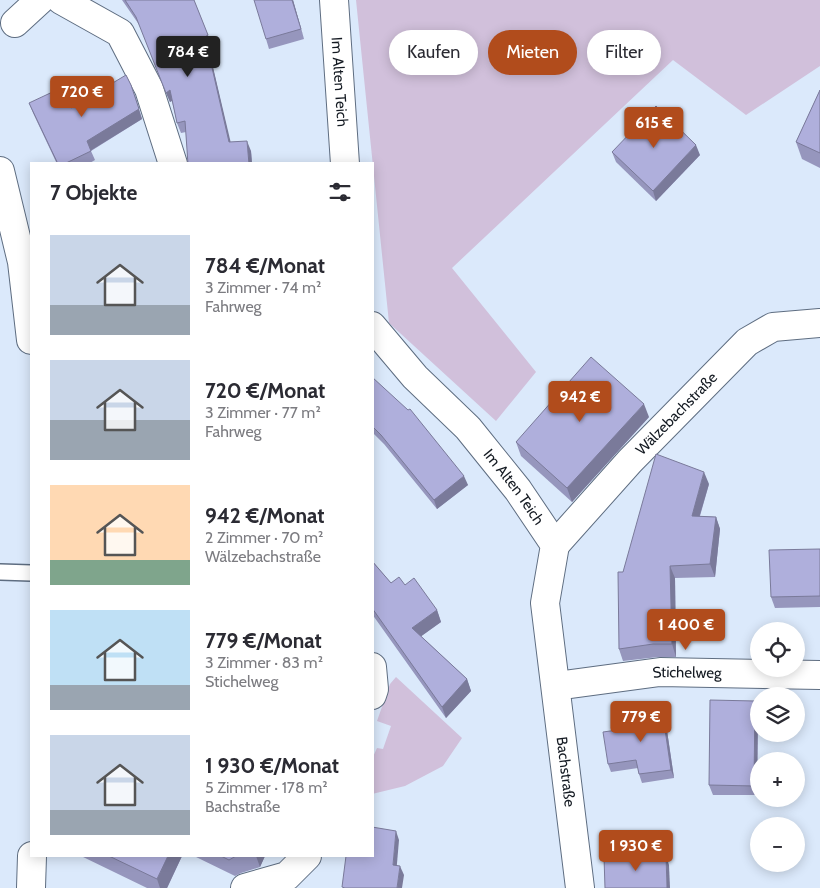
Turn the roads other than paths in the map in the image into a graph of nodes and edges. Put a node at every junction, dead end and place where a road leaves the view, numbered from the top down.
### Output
1 (40, 0) edge
2 (61, 0) edge
3 (334, 0) edge
4 (15, 24) dead end
5 (171, 162) edge
6 (345, 162) edge
7 (0, 171) edge
8 (820, 323) edge
9 (374, 328) edge
10 (30, 331) edge
11 (555, 545) junction
12 (0, 572) edge
13 (30, 573) edge
14 (820, 675) edge
15 (556, 686) junction
16 (32, 857) edge
17 (306, 857) edge
18 (31, 888) edge
19 (246, 888) edge
20 (580, 888) edge

1 - 4 street
2 - 5 street
3 - 6 street, Im Alten Teich
7 - 10 street
8 - 11 street, Wälzebachstraße
9 - 11 street, Im Alten Teich
11 - 15 street
12 - 13 lane
14 - 15 street, Stichelweg
15 - 20 street, Bachstraße
16 - 18 street
17 - 19 street

